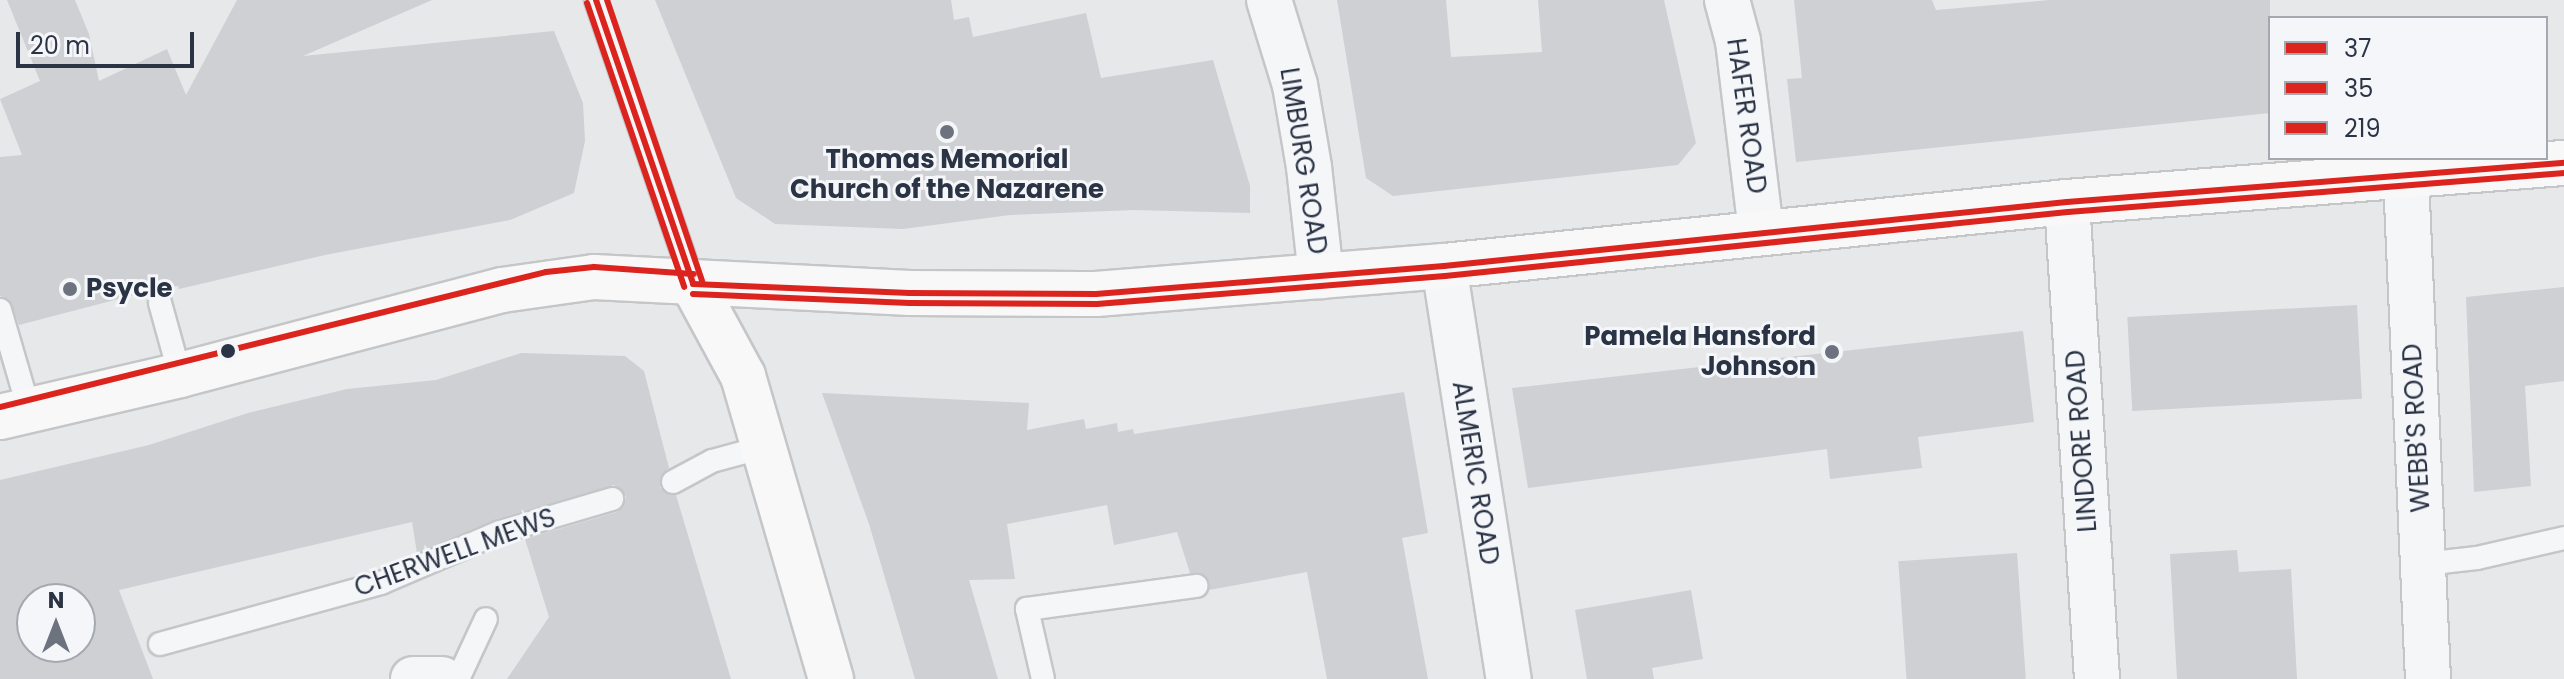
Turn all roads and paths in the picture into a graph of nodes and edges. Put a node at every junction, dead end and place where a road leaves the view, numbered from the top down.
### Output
1 (596, 0) edge
2 (1269, 0) edge
3 (1727, 0) edge
4 (2564, 163) edge
5 (2406, 178) junction
6 (2067, 202) junction
7 (1761, 232) junction
8 (1444, 266) junction
9 (1321, 276) junction
10 (693, 284) junction
11 (160, 303) dead end
12 (0, 310) edge
13 (180, 375) junction
14 (15, 414) edge
15 (764, 447) junction
16 (673, 482) dead end
17 (612, 499) dead end
18 (2564, 538) edge
19 (2424, 564) junction
20 (1196, 586) dead end
21 (486, 619) dead end
22 (160, 644) dead end
23 (413, 679) edge
24 (442, 679) edge
25 (458, 679) edge
26 (831, 679) edge
27 (1043, 679) edge
28 (1509, 679) edge
29 (2097, 679) edge
30 (2428, 679) edge

1 - 10 lane
2 - 9 street, LIMBURG ROAD
3 - 7 street, HAFER ROAD
4 - 5 main road
5 - 6 main road
5 - 19 street, WEBB'S ROAD
6 - 7 main road
6 - 29 street, LINDORE ROAD
7 - 8 main road
8 - 9 main road
8 - 28 street, ALMERIC ROAD
9 - 10 main road
10 - 13 main road
10 - 15 main road
11 - 13 lane
12 - 14 lane
13 - 14 main road
15 - 16 lane
15 - 26 main road
17 - 22 lane, CHERWELL MEWS
18 - 19 lane
19 - 30 street, WEBB'S ROAD
20 - 27 lane
21 - 25 lane
23 - 24 street

